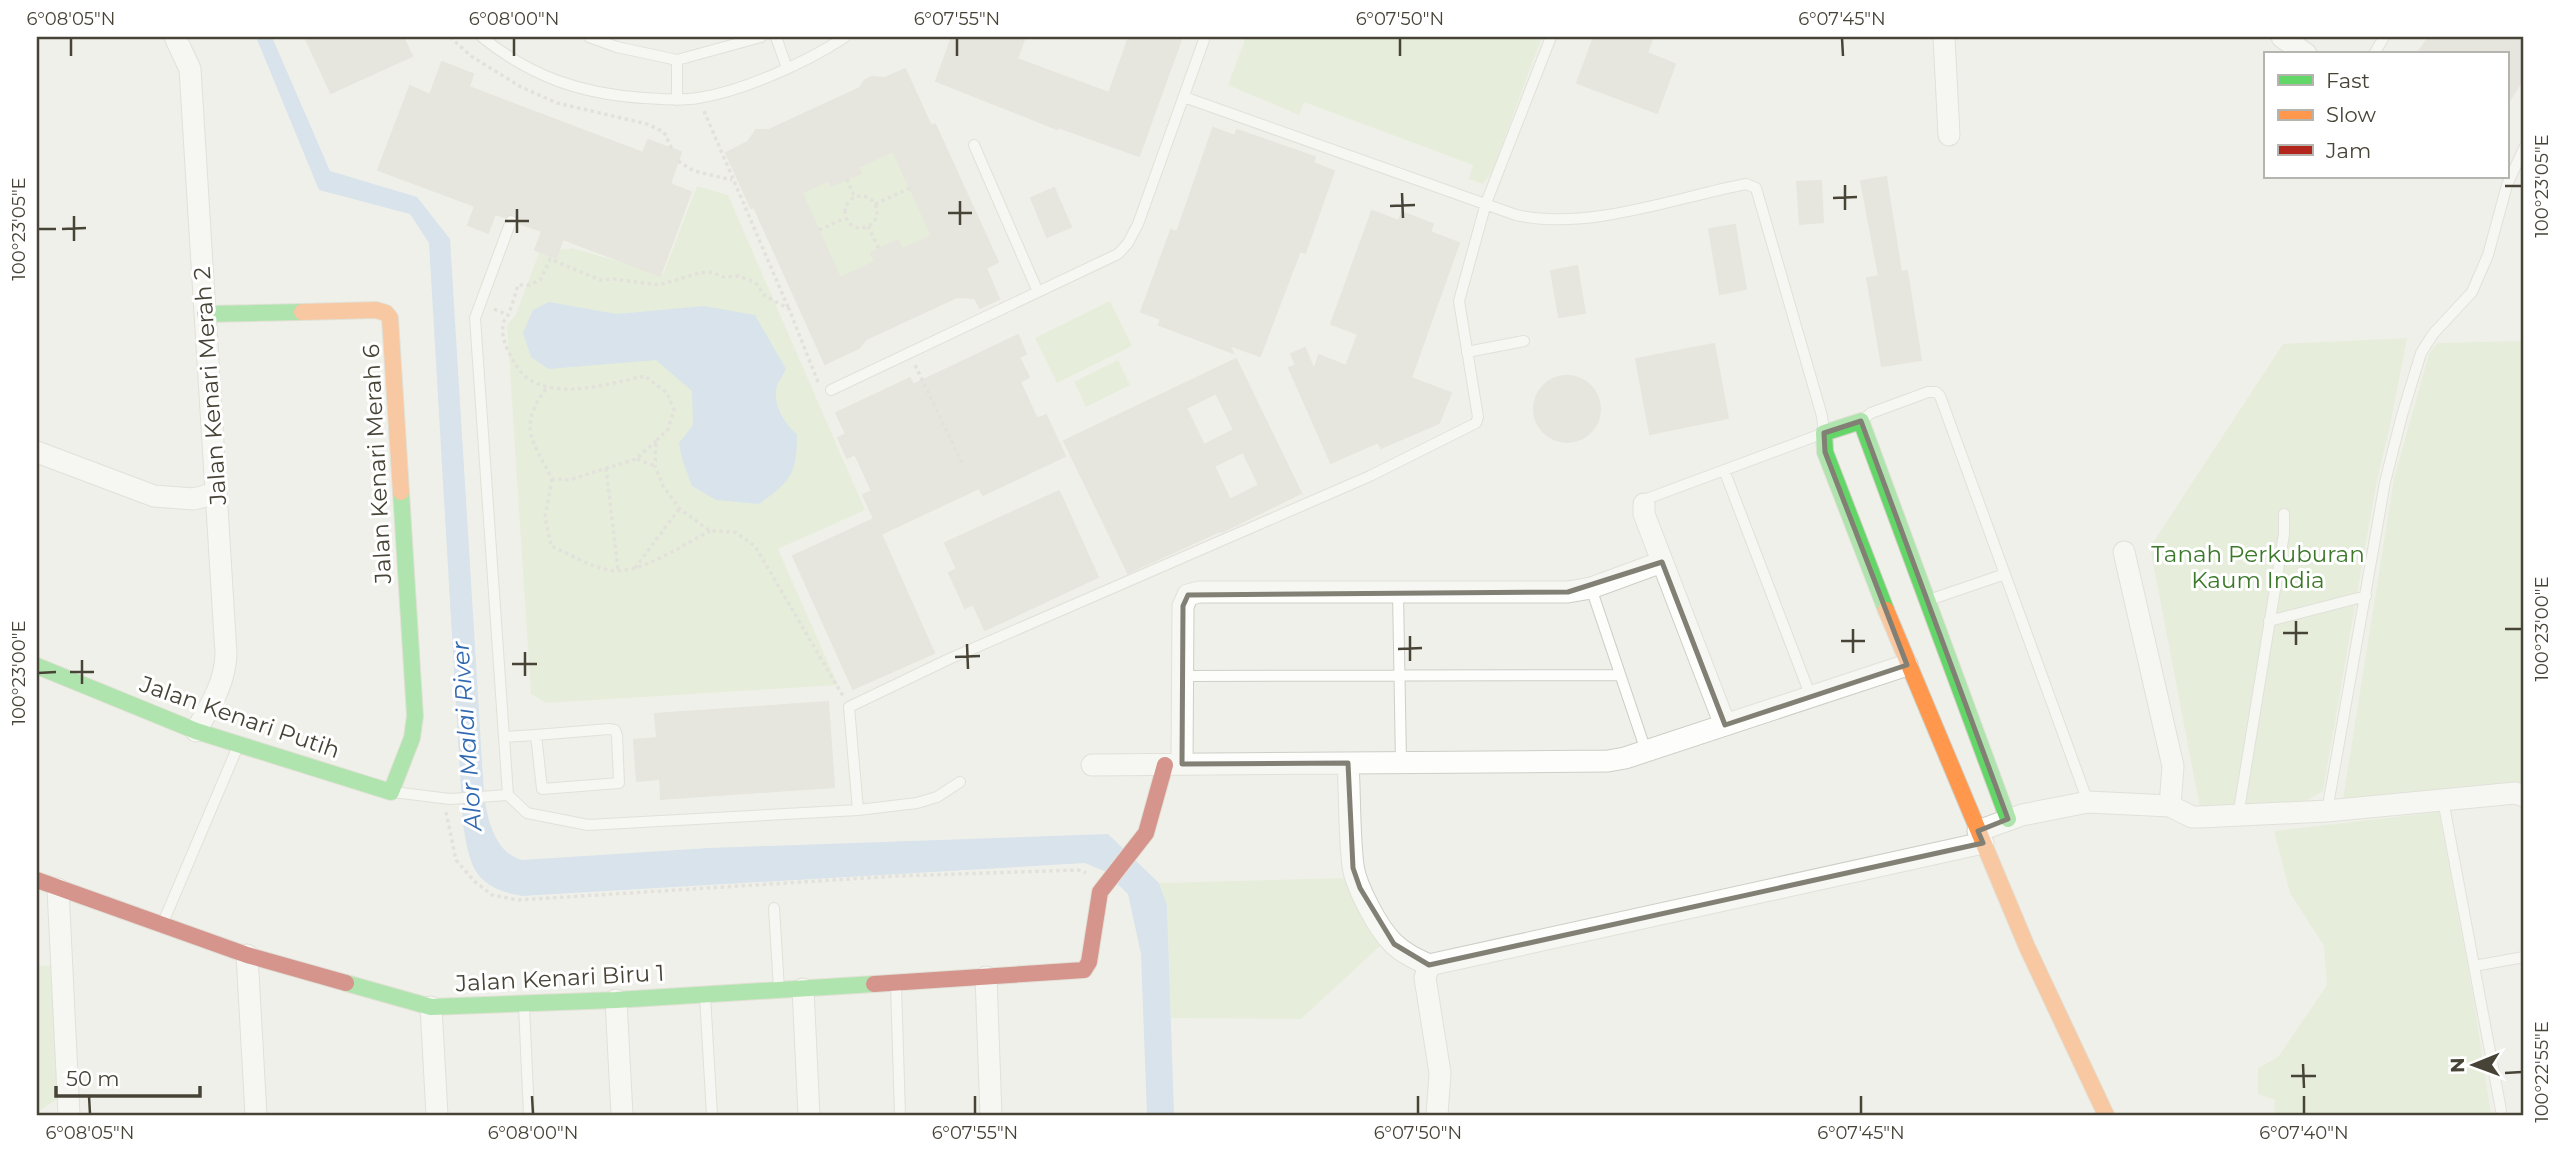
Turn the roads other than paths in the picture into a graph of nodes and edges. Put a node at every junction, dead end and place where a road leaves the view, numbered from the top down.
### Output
1 (175, 37) edge
2 (482, 37) edge
3 (589, 37) edge
4 (761, 37) edge
5 (776, 37) edge
6 (845, 37) edge
7 (1205, 37) edge
8 (1551, 37) edge
9 (1944, 37) edge
10 (2282, 37) edge
11 (2303, 52) edge
12 (677, 60) junction
13 (787, 68) junction
14 (1184, 97) junction
15 (677, 100) junction
16 (1949, 135) dead end
17 (974, 145) dead end
18 (2524, 148) edge
19 (1486, 203) junction
20 (511, 221) dead end
21 (1038, 292) junction
22 (205, 314) junction
23 (1524, 341) dead end
24 (1467, 352) junction
25 (831, 390) road end
26 (1861, 421) junction
27 (1824, 433) junction
28 (37, 452) edge
29 (1724, 470) junction
30 (216, 493) junction
31 (1644, 505) joint
32 (2284, 514) dead end
33 (2124, 552) dead end
34 (1662, 562) junction
35 (2005, 574) junction
36 (1591, 588) junction
37 (1398, 592) junction
38 (2366, 596) junction
39 (1929, 600) junction
40 (2269, 621) junction
41 (1907, 665) junction
42 (37, 666) edge
43 (1399, 675) junction
44 (1619, 675) junction
45 (1182, 676) junction
46 (1811, 696) junction
47 (1725, 725) junction
48 (196, 732) junction
49 (536, 735) junction
50 (505, 737) junction
51 (239, 744) junction
52 (1646, 751) junction
53 (1348, 763) junction
54 (1401, 763) junction
55 (1173, 764) junction
56 (1092, 765) dead end
57 (960, 782) dead end
58 (391, 792) junction
59 (508, 795) junction
60 (2524, 796) edge
61 (2443, 800) junction
62 (2088, 803) junction
63 (2169, 807) junction
64 (858, 810) junction
65 (2327, 811) junction
66 (2238, 816) junction
67 (2008, 819) junction
68 (1980, 837) junction
69 (37, 880) edge
70 (58, 889) junction
71 (774, 908) dead end
72 (162, 925) junction
73 (247, 955) junction
74 (2524, 957) edge
75 (1429, 965) junction
76 (2474, 966) junction
77 (986, 977) junction
78 (895, 983) junction
79 (803, 989) junction
80 (779, 991) junction
81 (705, 994) junction
82 (616, 1000) junction
83 (524, 1004) junction
84 (431, 1007) junction
85 (2501, 1110) dead end
86 (69, 1115) edge
87 (256, 1115) edge
88 (437, 1115) edge
89 (529, 1115) edge
90 (622, 1115) edge
91 (712, 1115) edge
92 (809, 1115) edge
93 (900, 1115) edge
94 (991, 1115) edge
95 (1437, 1115) edge
96 (2106, 1115) edge

1 - 22 street, Jalan Kenari Merah 2
2 - 15 lane
3 - 12 lane
4 - 12 lane
5 - 13 lane
6 - 13 lane
7 - 14 lane
8 - 19 lane
9 - 16 street
10 - 11 street
12 - 15 lane
13 - 15 lane
14 - 19 lane
14 - 21 lane
17 - 21 lane
18 - 38 lane
19 - 24 lane
19 - 27 lane
20 - 50 lane
21 - 25 lane
22 - 30 street, Jalan Kenari Merah 2
22 - 58 street, Jalan Kenari Merah 6
23 - 24 lane
24 - 64 lane
26 - 27 street
26 - 35 lane
26 - 39 street
27 - 29 lane
27 - 41 street
28 - 30 street
29 - 31 lane
29 - 46 lane
30 - 48 street, Jalan Kenari Merah 2
31 - 34 street
32 - 40 lane
33 - 63 street
34 - 36 street
34 - 47 street
35 - 39 lane
35 - 62 lane
36 - 37 street
36 - 44 lane
37 - 43 lane
37 - 45 street
38 - 40 lane
38 - 65 lane
39 - 67 street
40 - 66 lane
41 - 46 street
41 - 68 street
42 - 48 street, Jalan Kenari Putih
43 - 44 lane
43 - 45 lane
43 - 54 lane
44 - 52 lane
45 - 55 street
46 - 47 street
47 - 52 street
48 - 51 street, Jalan Kenari Putih
49 - 49 lane
49 - 50 lane
50 - 59 lane
51 - 58 street, Jalan Kenari Putih
51 - 72 lane
52 - 54 street
53 - 54 street
53 - 55 street
53 - 75 street
55 - 56 street
55 - 77 street, Jalan Kenari Biru 1
57 - 64 lane
58 - 59 lane
59 - 64 lane
60 - 61 street
61 - 65 street
61 - 76 lane
62 - 63 street
62 - 67 street
63 - 66 street
65 - 66 street
67 - 68 street
68 - 75 street
68 - 96 street
69 - 70 street, Jalan Kenari Biru 1
70 - 72 street, Jalan Kenari Biru 1
70 - 86 street
71 - 80 lane
72 - 73 street, Jalan Kenari Biru 1
73 - 84 street, Jalan Kenari Biru 1
73 - 87 street
74 - 76 lane
75 - 95 street
76 - 85 lane
77 - 78 street, Jalan Kenari Biru 1
77 - 94 street
78 - 79 street, Jalan Kenari Biru 1
78 - 93 lane
79 - 80 street, Jalan Kenari Biru 1
79 - 92 street
80 - 81 street, Jalan Kenari Biru 1
81 - 82 street, Jalan Kenari Biru 1
81 - 91 lane
82 - 83 street, Jalan Kenari Biru 1
82 - 90 street
83 - 84 street, Jalan Kenari Biru 1
83 - 89 lane
84 - 88 street

